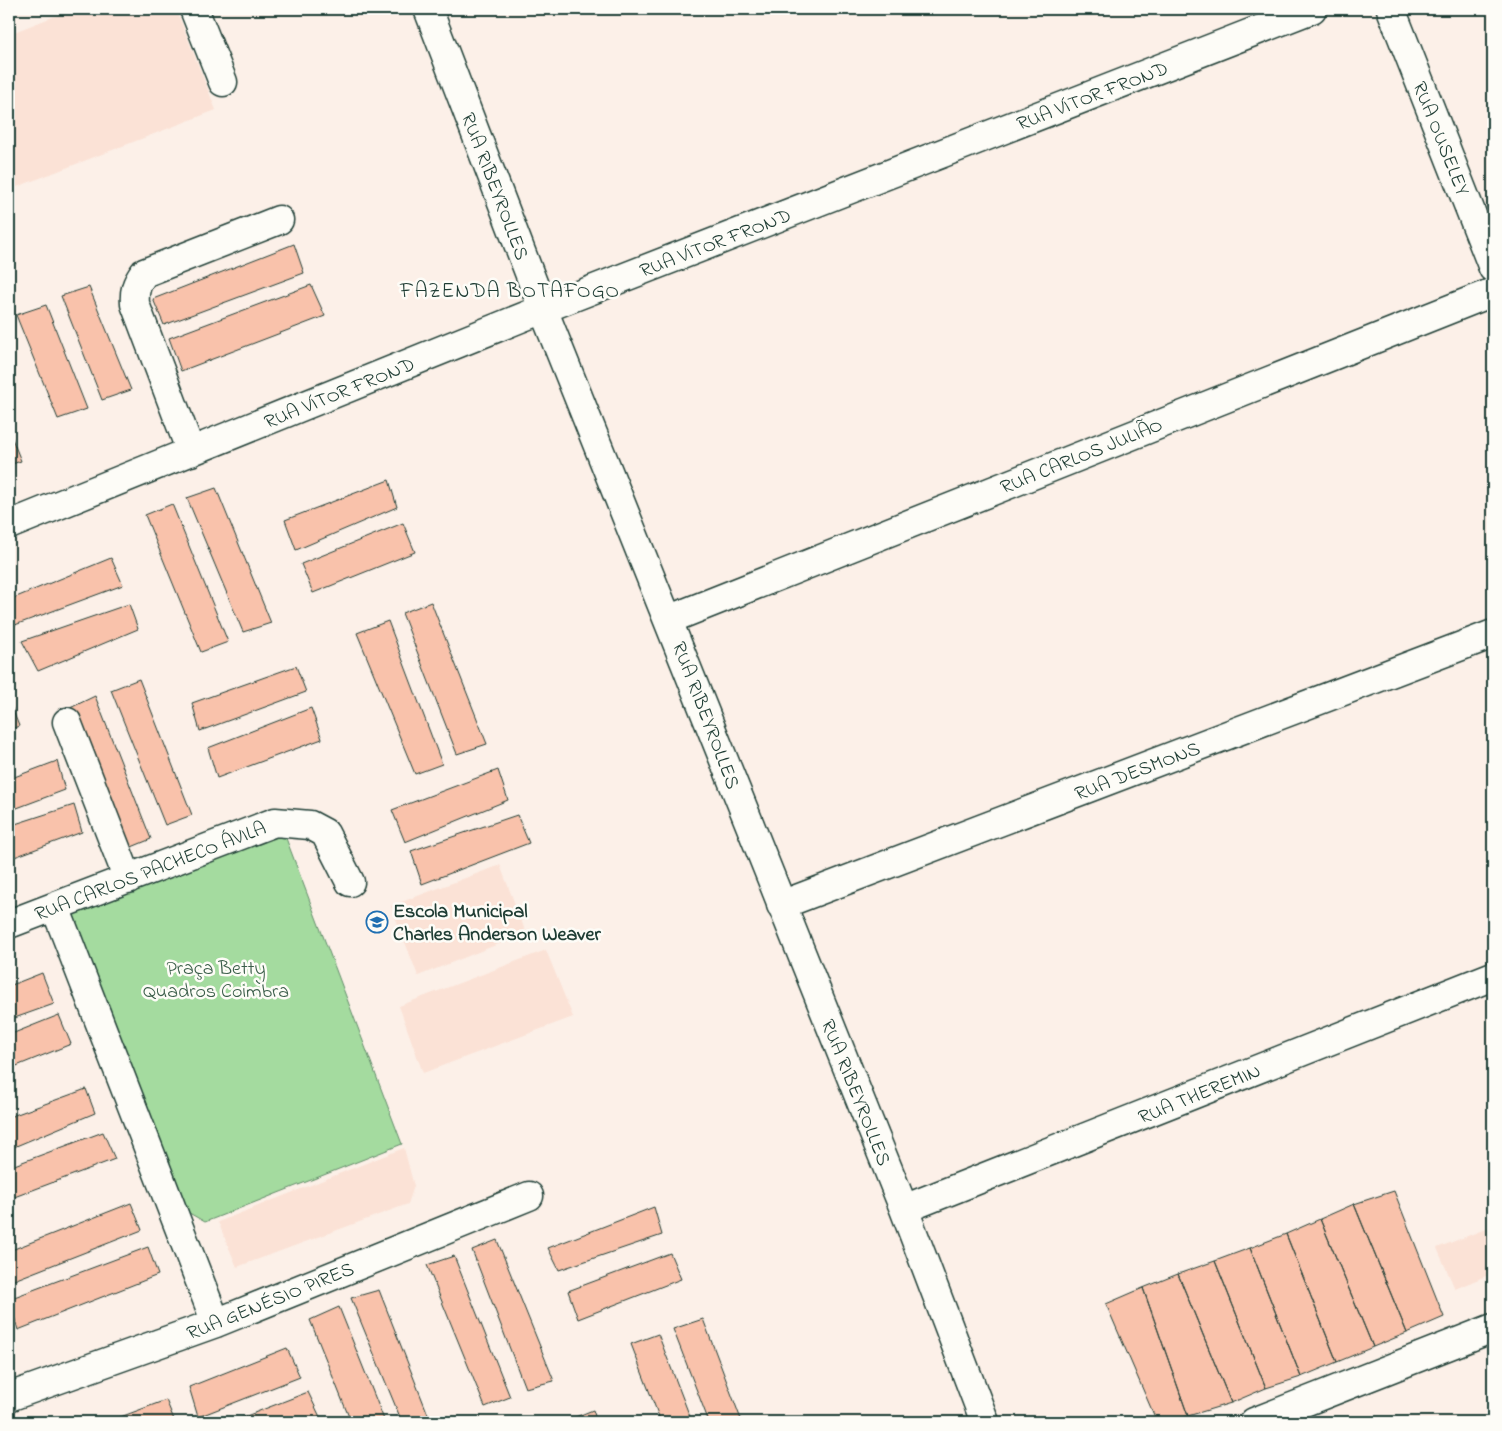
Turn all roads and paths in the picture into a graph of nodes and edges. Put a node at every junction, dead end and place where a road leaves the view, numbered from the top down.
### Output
1 (194, 9) edge
2 (428, 9) edge
3 (1312, 9) edge
4 (1391, 9) edge
5 (223, 82) dead end
6 (279, 220) dead end
7 (1493, 268) edge
8 (1493, 292) edge
9 (544, 309) junction
10 (191, 452) junction
11 (9, 525) edge
12 (670, 619) junction
13 (1493, 634) edge
14 (67, 722) dead end
15 (128, 879) junction
16 (350, 882) dead end
17 (781, 905) junction
18 (55, 907) junction
19 (9, 924) edge
20 (1493, 976) edge
21 (529, 1196) dead end
22 (904, 1209) junction
23 (216, 1323) junction
24 (1493, 1328) edge
25 (9, 1397) edge
26 (985, 1422) edge
27 (1254, 1422) edge

1 - 5 street
2 - 9 street, RUA RIBEYROLLES
3 - 9 street, RUA VÍTOR FROND
4 - 7 street, RUA OUSELEY
6 - 10 street
8 - 12 street, RUA CARLOS JULIÃO
9 - 10 street, RUA VÍTOR FROND
9 - 12 street, RUA RIBEYROLLES
10 - 11 street, RUA VÍTOR FROND
12 - 17 street, RUA RIBEYROLLES
13 - 17 street, RUA DESMONS
14 - 15 street
15 - 16 street, RUA CARLOS PACHECO ÁVILA
15 - 18 street, RUA CARLOS PACHECO ÁVILA
17 - 22 street, RUA RIBEYROLLES
18 - 19 street, RUA CARLOS PACHECO ÁVILA
18 - 23 street
20 - 22 street, RUA THEREMIN
21 - 23 street, RUA GENÉSIO PIRES
22 - 26 street, RUA RIBEYROLLES
23 - 25 street, RUA GENÉSIO PIRES
24 - 27 street

